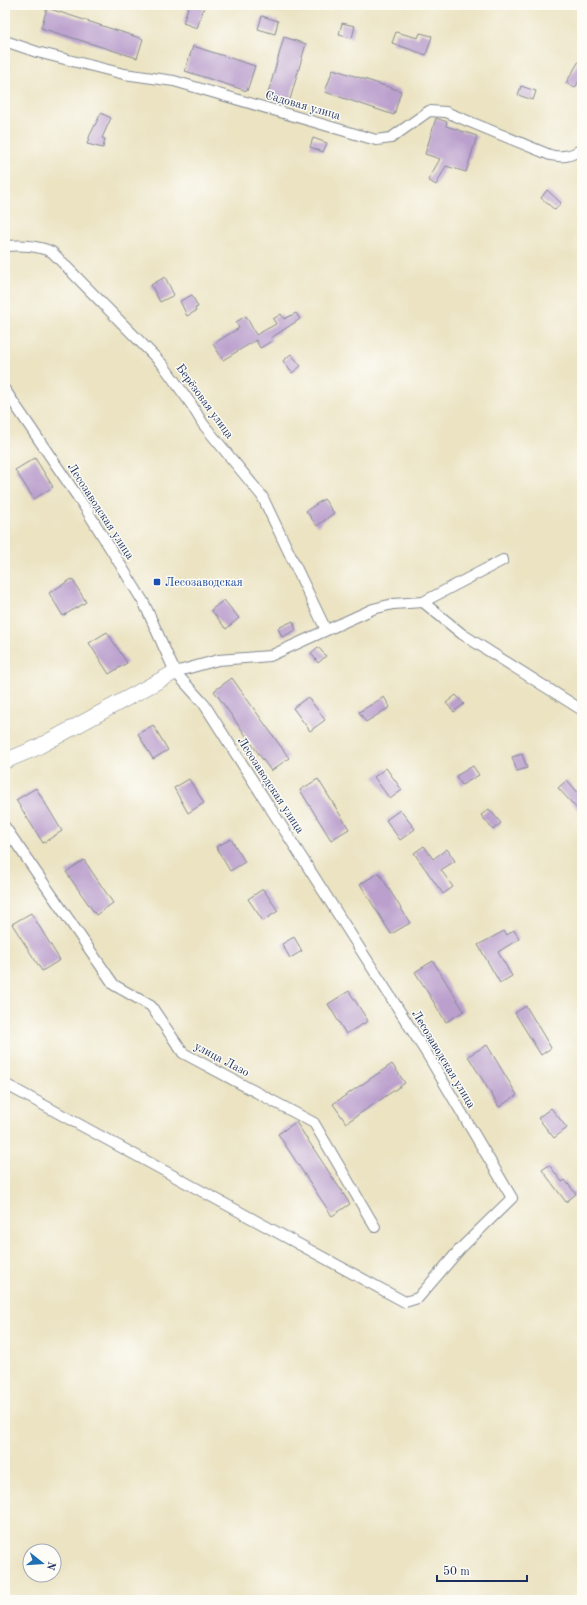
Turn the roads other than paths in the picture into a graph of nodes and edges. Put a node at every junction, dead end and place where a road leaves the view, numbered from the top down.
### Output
1 (5, 41) edge
2 (582, 149) edge
3 (5, 246) edge
4 (5, 390) edge
5 (503, 560) dead end
6 (423, 602) junction
7 (326, 630) junction
8 (175, 672) junction
9 (582, 710) edge
10 (5, 761) edge
11 (5, 827) edge
12 (5, 1084) edge
13 (375, 1227) dead end

1 - 2 street, Садовая улица
3 - 7 street, Берёзовая улица
4 - 8 street, Лесозаводская улица
5 - 6 street
6 - 7 street
6 - 9 street
7 - 8 street
8 - 10 street
8 - 12 street, Лесозаводская улица
11 - 13 street, улица Лазо

